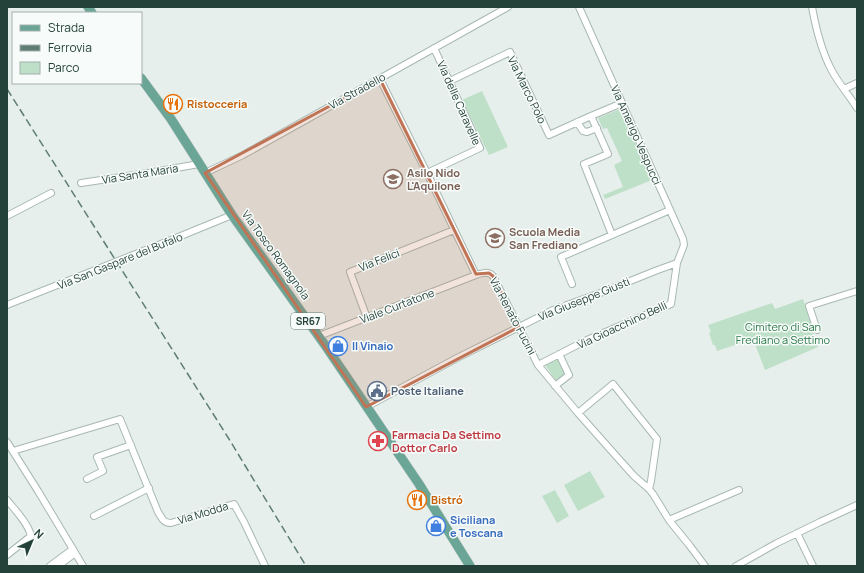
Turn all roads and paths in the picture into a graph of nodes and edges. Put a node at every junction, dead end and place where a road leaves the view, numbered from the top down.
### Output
1 (508, 7) edge
2 (579, 7) edge
3 (812, 7) edge
4 (434, 48) junction
5 (142, 79) edge
6 (380, 79) junction
7 (450, 81) junction
8 (857, 83) edge
9 (844, 89) junction
10 (622, 103) junction
11 (857, 108) edge
12 (592, 116) junction
13 (577, 122) junction
14 (597, 128) junction
15 (200, 164) junction
16 (205, 173) junction
17 (427, 173) junction
18 (81, 183) dead end
19 (51, 193) dead end
20 (670, 210) junction
21 (232, 215) junction
22 (7, 216) edge
23 (454, 230) junction
24 (612, 235) junction
25 (677, 264) junction
26 (476, 275) junction
27 (572, 284) dead end
28 (857, 291) edge
29 (7, 305) edge
30 (367, 318) junction
31 (519, 327) junction
32 (817, 330) dead end
33 (319, 336) junction
34 (559, 354) junction
35 (538, 365) junction
36 (555, 386) junction
37 (366, 407) junction
38 (578, 413) junction
39 (7, 442) edge
40 (131, 445) junction
41 (13, 451) junction
42 (87, 479) dead end
43 (149, 488) junction
44 (649, 489) junction
45 (739, 490) dead end
46 (7, 500) edge
47 (857, 505) edge
48 (94, 516) dead end
49 (669, 520) junction
50 (797, 533) junction
51 (74, 551) junction
52 (7, 555) edge
53 (50, 566) edge
54 (58, 566) edge
55 (83, 566) edge
56 (265, 566) edge
57 (470, 566) edge
58 (705, 566) edge
59 (736, 566) edge
60 (813, 566) edge

1 - 4 street, Via Stradello
2 - 10 street, Via Amerigo Vespucci
3 - 9 street
4 - 6 street, Via Stradello
4 - 7 street, Via delle Caravelle
5 - 15 main road, Via Tosco Romagnola / SR67
6 - 16 street, Via Stradello
6 - 17 street, Via Renato Fucini
7 - 13 street, Via Marco Polo
7 - 17 street, Via delle Caravelle
8 - 9 street
9 - 11 street
10 - 12 street
10 - 20 street, Via Amerigo Vespucci
12 - 13 street
12 - 14 street
13 - 14 street
14 - 24 street
15 - 16 main road, Via Tosco Romagnola / SR67
15 - 18 street, Via Santa Maria
16 - 21 main road, Via Tosco Romagnola / SR67
17 - 23 street, Via Renato Fucini
19 - 22 street
20 - 24 street
20 - 25 street, Via Amerigo Vespucci
21 - 29 street, Via San Gaspare del Bufalo, bridge
21 - 33 main road, Via Tosco Romagnola / SR67
23 - 26 street, Via Renato Fucini
23 - 30 street, Via Felici
24 - 27 street
25 - 31 street, Via Giuseppe Giusti
25 - 34 street, Via Gioacchino Belli
26 - 30 street, Viale Curtatone
26 - 31 street, Via Renato Fucini
28 - 32 street
30 - 33 street, Viale Curtatone
31 - 35 street, Via Renato Fucini
31 - 37 street, Via Giuseppe Giusti
33 - 37 main road, Via Tosco Romagnola / SR67
34 - 35 street, Via Gioacchino Belli
34 - 36 street
35 - 36 street, Via Renato Fucini
36 - 38 street, Via Renato Fucini
37 - 57 main road, Via Tosco Romagnola / SR67
38 - 44 street, Via Renato Fucini
38 - 44 street
39 - 41 street
40 - 41 street, Via Modda
40 - 42 street
40 - 43 street, Via Modda
41 - 51 street
43 - 48 street
43 - 56 street, Via Modda
44 - 49 street, Via Renato Fucini
45 - 49 street
46 - 52 street
47 - 50 street
49 - 58 street, Via Renato Fucini
50 - 59 street
50 - 60 street
51 - 53 street
51 - 54 street
51 - 55 street

